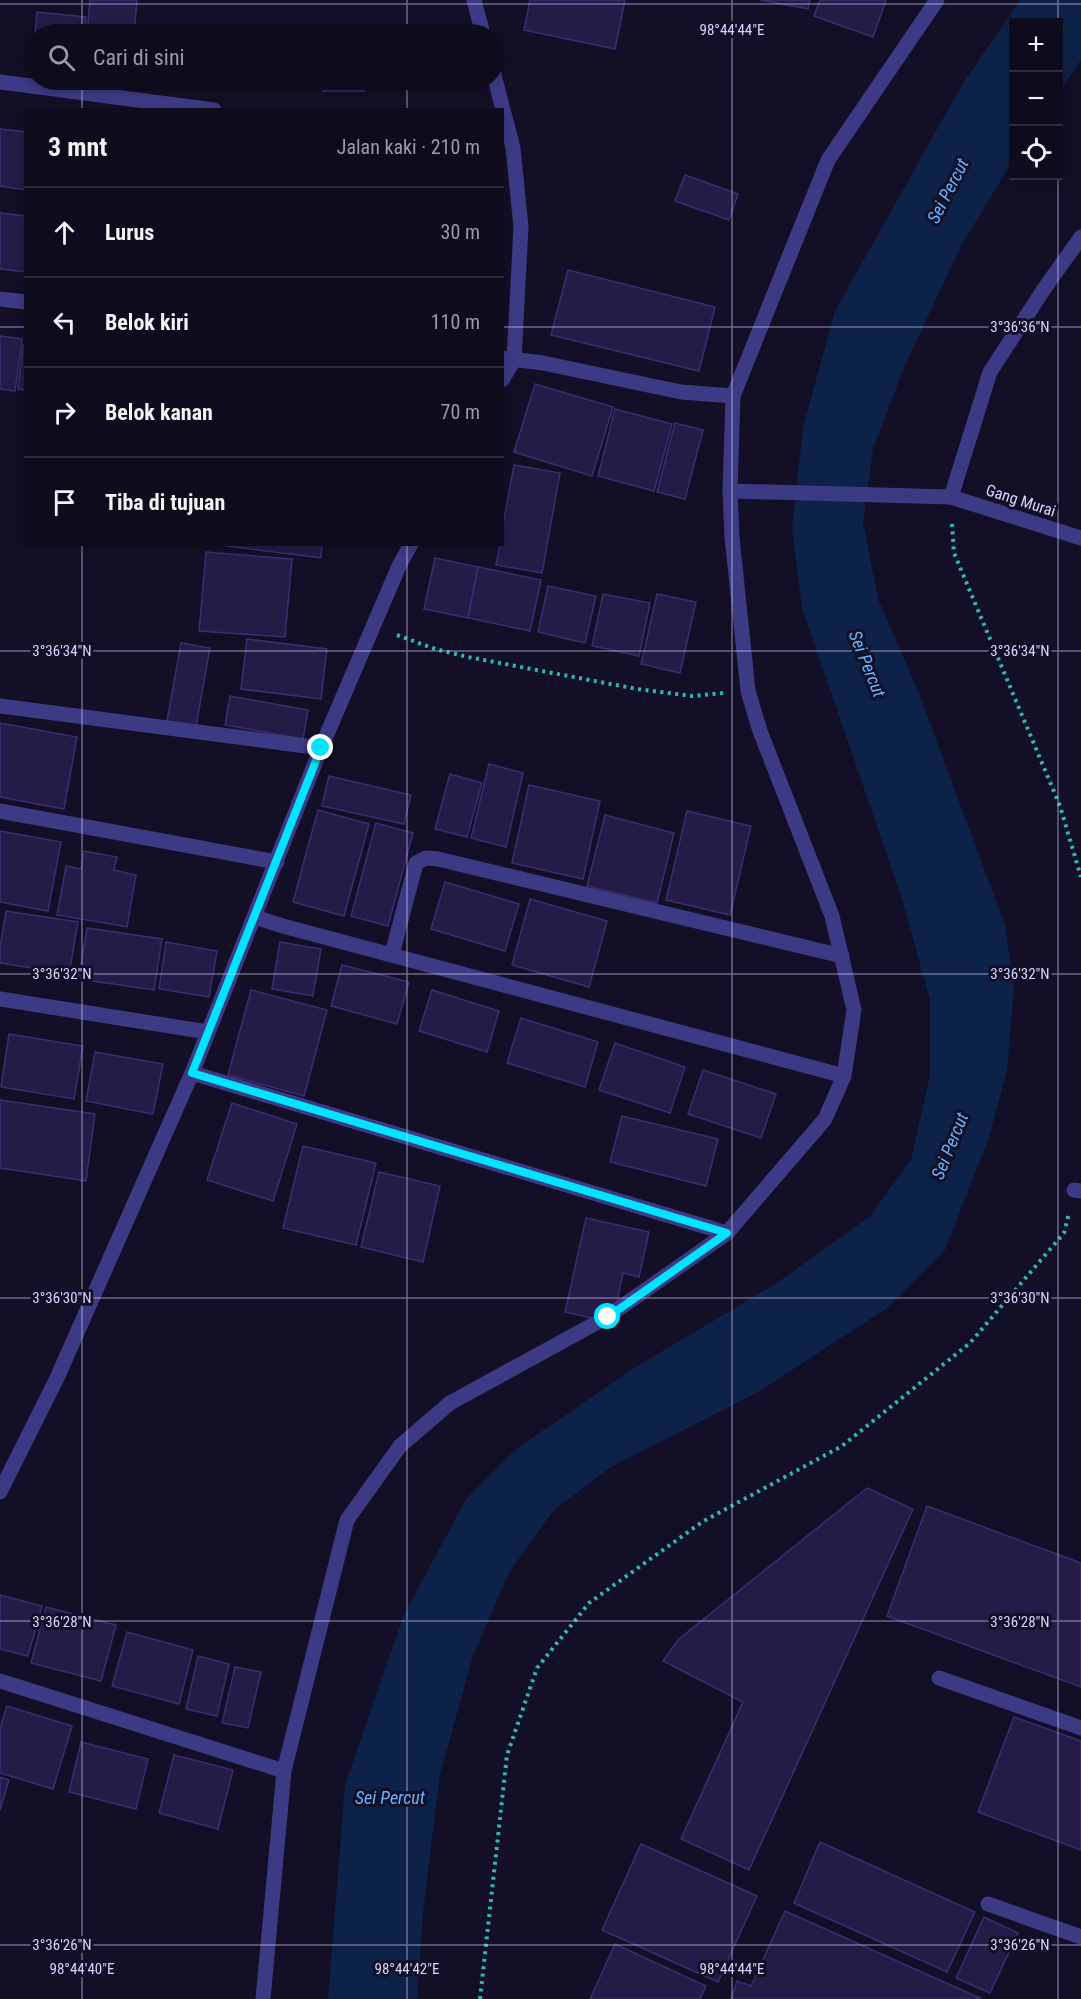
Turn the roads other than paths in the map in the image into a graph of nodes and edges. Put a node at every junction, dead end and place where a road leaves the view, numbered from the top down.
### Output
1 (474, 0) edge
2 (937, 0) edge
3 (480, 24) edge
4 (0, 82) edge
5 (24, 85) edge
6 (61, 90) edge
7 (497, 90) edge
8 (199, 108) edge
9 (500, 108) edge
10 (504, 127) edge
11 (508, 148) edge
12 (1081, 237) edge
13 (0, 299) edge
14 (24, 302) edge
15 (508, 359) edge
16 (733, 396) junction
17 (730, 491) junction
18 (951, 496) junction
19 (1081, 538) edge
20 (410, 546) edge
21 (0, 706) edge
22 (321, 748) junction
23 (0, 811) edge
24 (277, 862) junction
25 (254, 917) junction
26 (392, 954) junction
27 (842, 956) junction
28 (0, 999) edge
29 (208, 1032) junction
30 (192, 1073) junction
31 (844, 1076) junction
32 (727, 1233) junction
33 (0, 1492) edge
34 (939, 1678) dead end
35 (0, 1682) edge
36 (1081, 1728) edge
37 (284, 1772) junction
38 (988, 1904) dead end
39 (1081, 1937) edge
40 (263, 1999) edge

1 - 3 street
2 - 16 street
4 - 5 street
6 - 8 street
7 - 9 street
10 - 11 street
11 - 15 street
12 - 18 street
13 - 14 street
15 - 16 street
16 - 17 street
17 - 18 street, Gang Murai
17 - 27 street
18 - 19 street, Gang Murai
20 - 22 street
21 - 22 street
22 - 24 street
23 - 24 street
24 - 25 street
25 - 26 street
25 - 29 street
26 - 27 street
26 - 31 street
27 - 31 street
28 - 29 street
29 - 30 street
30 - 32 street
30 - 33 street
31 - 32 street
32 - 37 street
34 - 36 street
35 - 37 street
37 - 40 street
38 - 39 street

